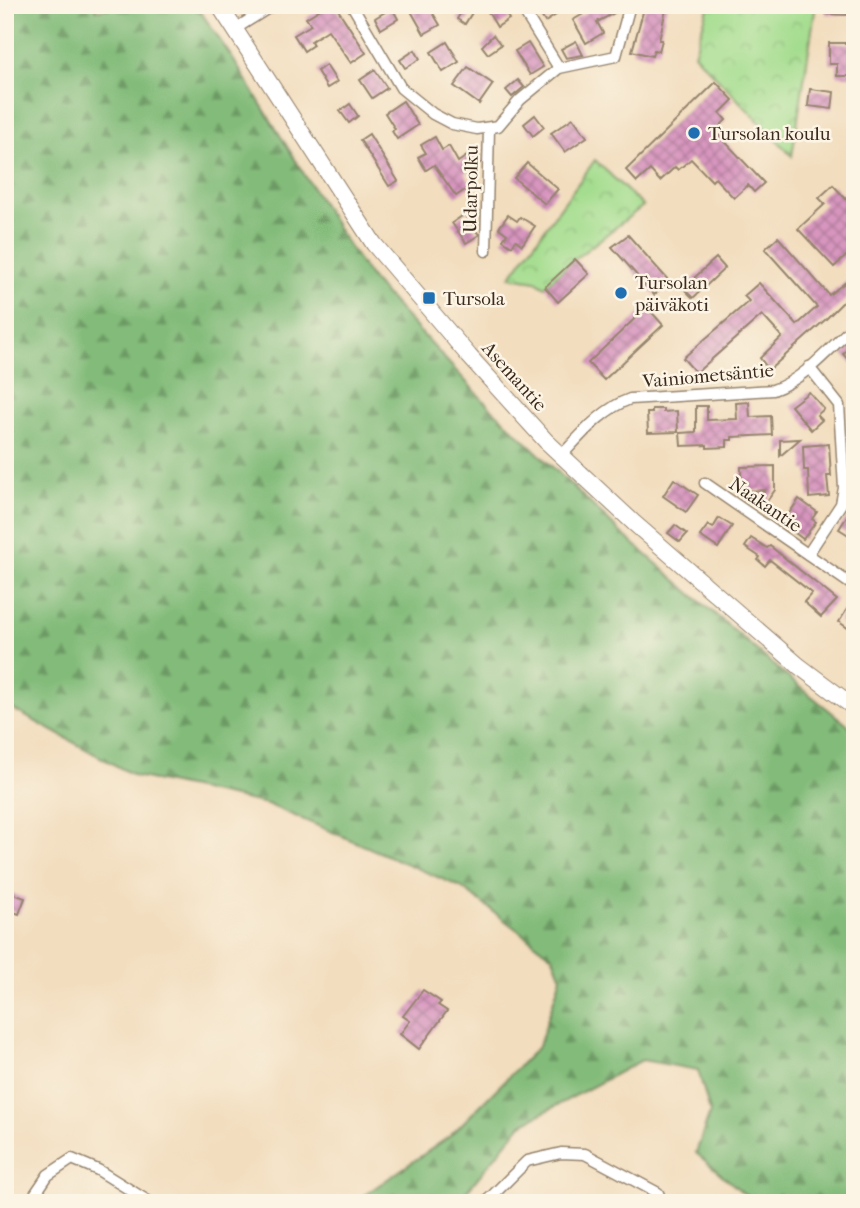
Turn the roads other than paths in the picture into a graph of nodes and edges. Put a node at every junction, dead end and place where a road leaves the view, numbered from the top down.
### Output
1 (219, 5) edge
2 (273, 5) edge
3 (352, 5) edge
4 (520, 5) edge
5 (630, 5) edge
6 (235, 29) junction
7 (559, 68) junction
8 (489, 129) junction
9 (486, 251) dead end
10 (855, 325) edge
11 (809, 368) junction
12 (562, 455) junction
13 (705, 483) dead end
14 (808, 554) junction
15 (855, 587) edge
16 (855, 708) edge
17 (29, 1203) edge
18 (151, 1203) edge
19 (485, 1203) edge
20 (662, 1203) edge

1 - 6 main road, Asemantie
2 - 6 street
3 - 8 street
4 - 7 street
5 - 7 street
6 - 12 main road, Asemantie
7 - 8 street
8 - 9 street, Udarpolku
10 - 11 street, Vainiometsäntie
11 - 12 street, Vainiometsäntie
11 - 14 street, Naakantie
12 - 16 main road, Asemantie
13 - 14 street, Naakantie
14 - 15 street, Naakantie
17 - 18 street
19 - 20 street

